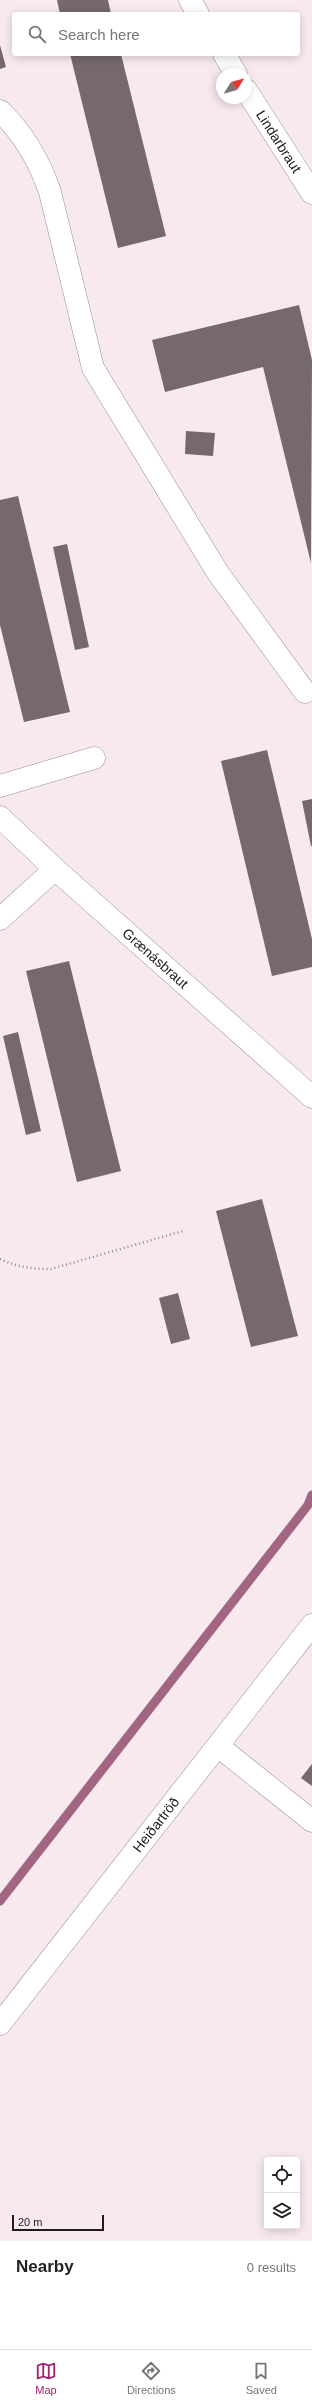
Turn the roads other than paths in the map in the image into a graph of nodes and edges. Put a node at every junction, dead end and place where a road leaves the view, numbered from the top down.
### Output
1 (190, 0) edge
2 (197, 12) edge
3 (225, 56) edge
4 (232, 68) edge
5 (252, 99) edge
6 (0, 111) edge
7 (312, 194) edge
8 (305, 692) dead end
9 (94, 758) dead end
10 (0, 786) edge
11 (0, 817) edge
12 (55, 869) junction
13 (0, 919) edge
14 (312, 1097) edge
15 (312, 1625) edge
16 (218, 1746) junction
17 (312, 1821) edge
18 (0, 2024) edge

1 - 2 street
3 - 4 street
5 - 7 street, Lindarbraut
6 - 8 street
9 - 10 street
11 - 12 street, Grænásbraut
12 - 13 street
12 - 14 street, Grænásbraut
15 - 16 street, Heiðartröð
16 - 17 street
16 - 18 street, Heiðartröð

